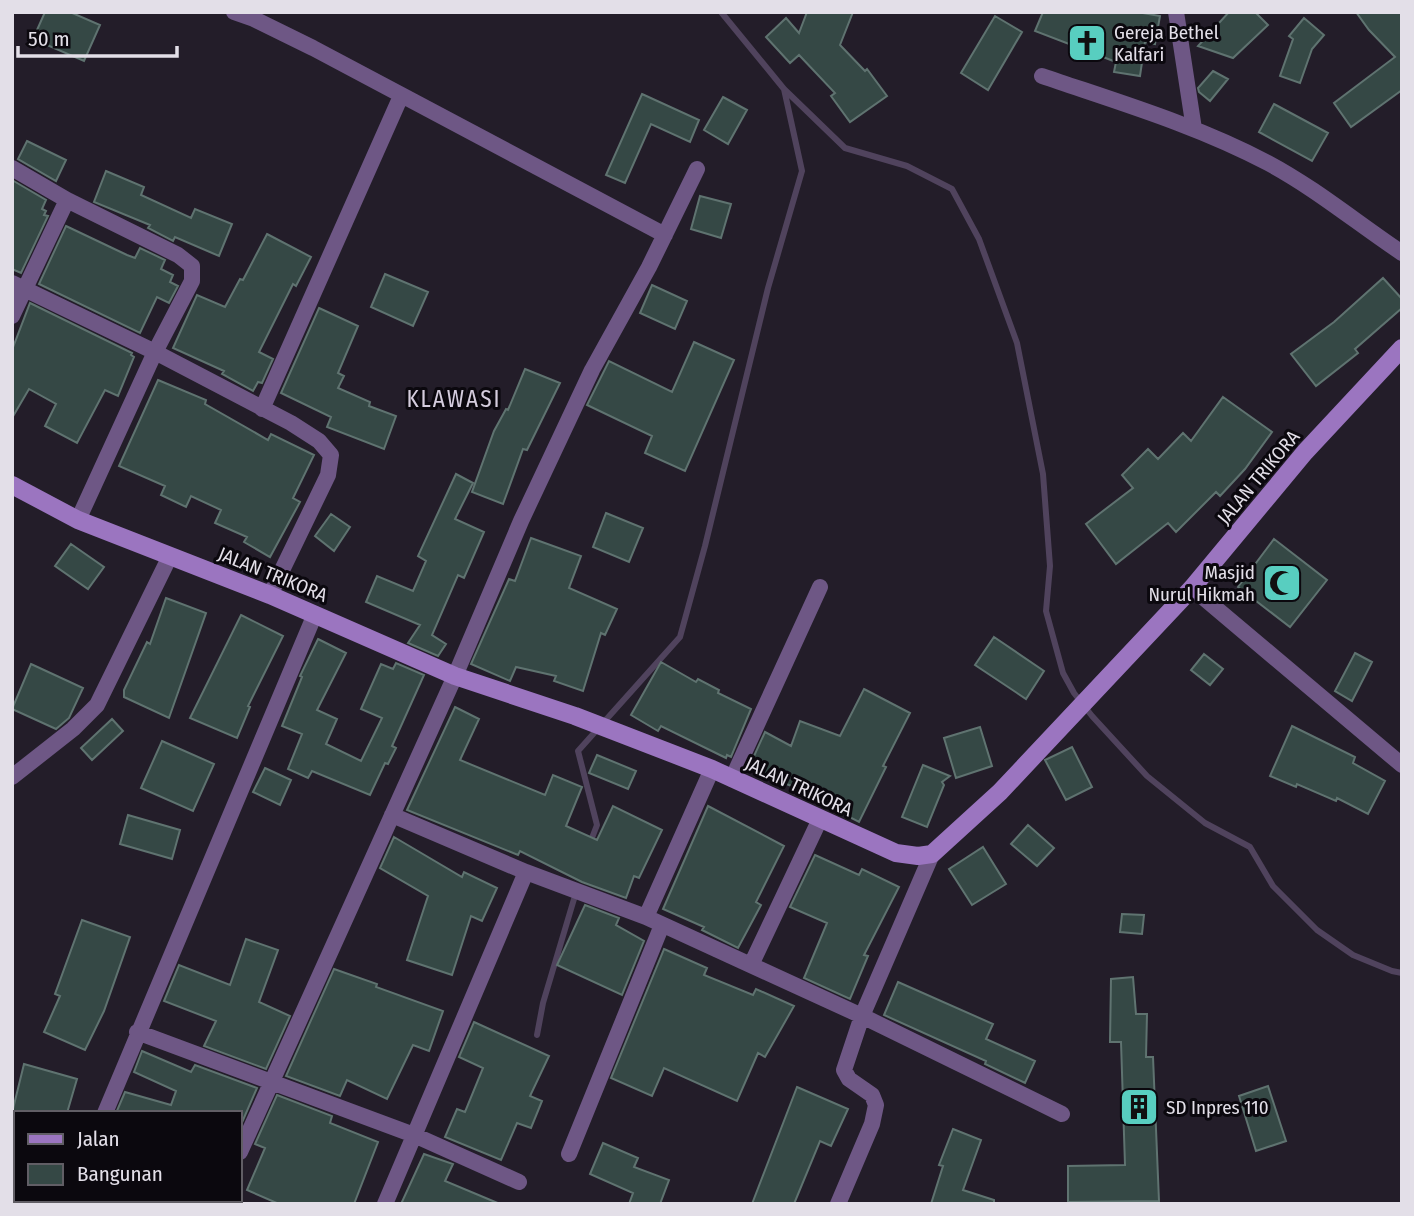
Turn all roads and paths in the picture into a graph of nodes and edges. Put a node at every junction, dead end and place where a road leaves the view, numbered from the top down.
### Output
1 (234, 12) edge
2 (1176, 12) edge
3 (1042, 76) dead end
4 (401, 96) junction
5 (1194, 128) junction
6 (12, 168) edge
7 (697, 169) dead end
8 (67, 200) junction
9 (659, 232) junction
10 (1402, 253) edge
11 (18, 287) edge
12 (12, 316) edge
13 (1402, 348) edge
14 (155, 352) junction
15 (262, 409) junction
16 (12, 485) edge
17 (78, 520) junction
18 (170, 556) junction
19 (820, 587) dead end
20 (1192, 588) junction
21 (270, 595) junction
22 (315, 614) junction
23 (456, 676) junction
24 (1402, 765) edge
25 (712, 769) junction
26 (12, 776) edge
27 (732, 779) junction
28 (392, 815) junction
29 (820, 819) junction
30 (932, 854) junction
31 (526, 872) junction
32 (646, 917) junction
33 (662, 925) junction
34 (751, 965) junction
35 (862, 1016) junction
36 (137, 1032) junction
37 (270, 1081) junction
38 (106, 1111) edge
39 (1062, 1114) dead end
40 (414, 1135) junction
41 (242, 1147) edge
42 (569, 1154) dead end
43 (519, 1182) dead end
44 (385, 1204) edge
45 (838, 1204) edge

1 - 4 street
2 - 5 street
3 - 5 street
4 - 9 street
4 - 15 street
5 - 10 street
6 - 8 street
7 - 9 street
8 - 11 street
8 - 14 street
9 - 23 street
11 - 12 street
11 - 14 street
13 - 20 street, JALAN TRIKORA
14 - 15 street
14 - 17 street
15 - 21 street
16 - 17 street, JALAN TRIKORA
17 - 18 street, JALAN TRIKORA
18 - 21 street, JALAN TRIKORA
18 - 26 street
19 - 27 street
20 - 24 street
20 - 30 street, JALAN TRIKORA
21 - 22 street, JALAN TRIKORA
22 - 23 street, JALAN TRIKORA
22 - 36 street
23 - 25 street, JALAN TRIKORA
23 - 28 street
25 - 27 street, JALAN TRIKORA
25 - 32 street
27 - 29 street, JALAN TRIKORA
28 - 31 street
28 - 37 street
29 - 30 street, JALAN TRIKORA
29 - 34 street
30 - 35 street
31 - 32 street
31 - 40 street
32 - 33 street
33 - 34 street
33 - 42 street
34 - 35 street
35 - 39 street
35 - 45 street
36 - 37 street
36 - 38 street
37 - 40 street
37 - 41 street
40 - 43 street
40 - 44 street

